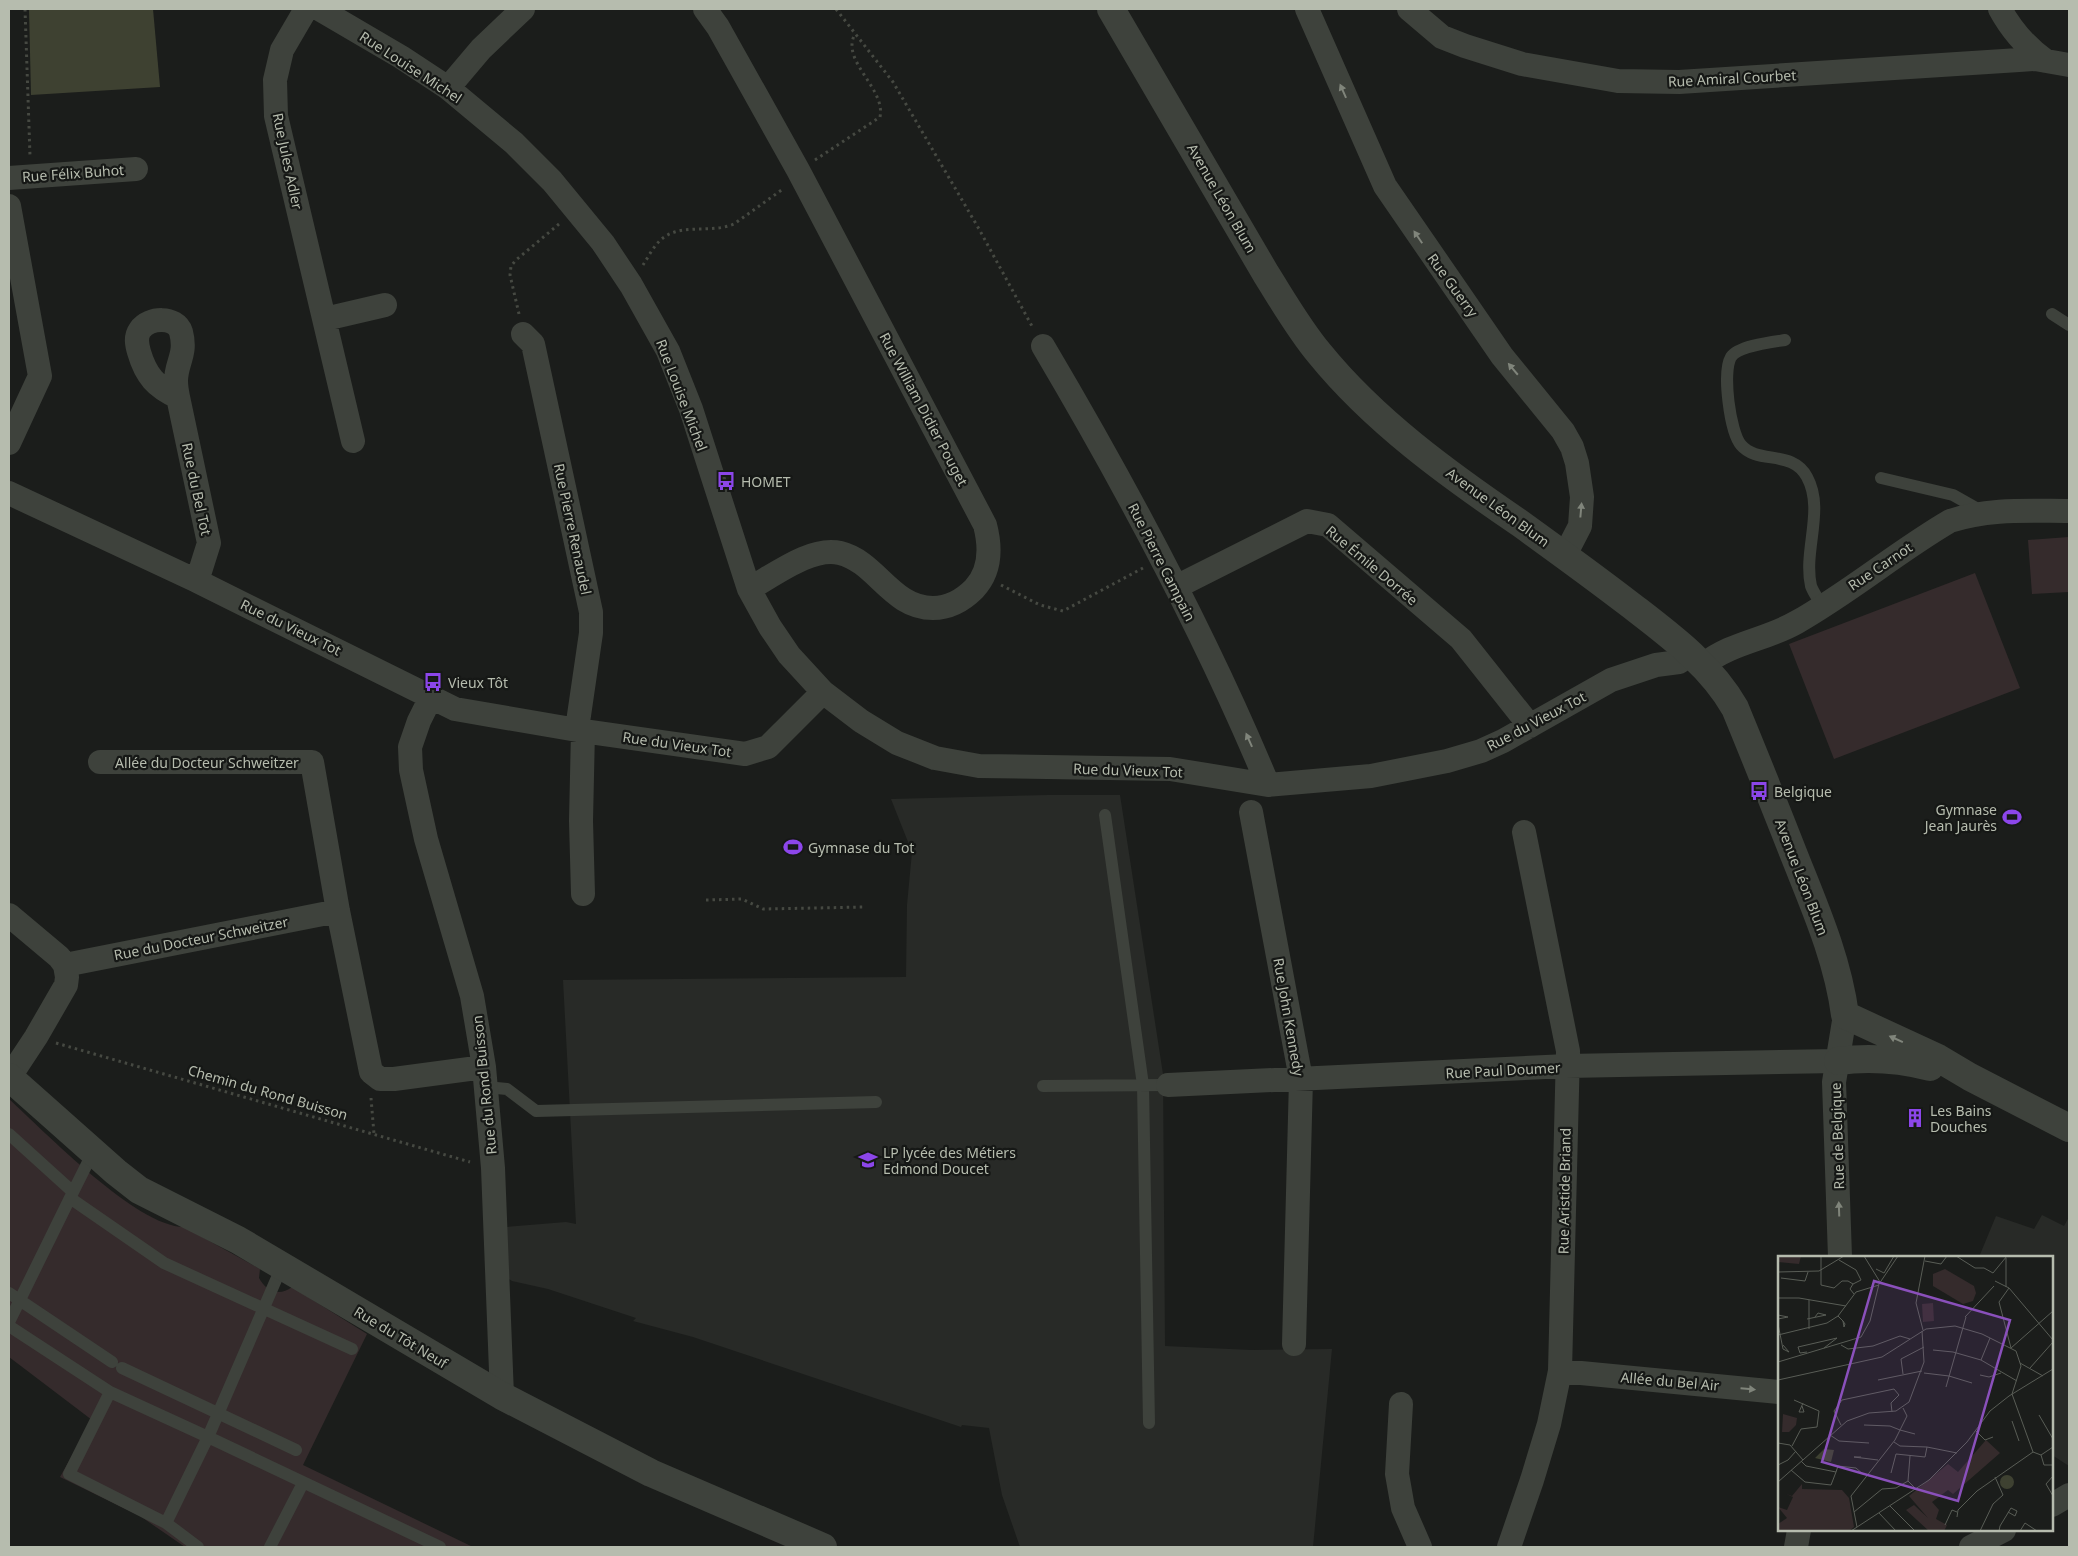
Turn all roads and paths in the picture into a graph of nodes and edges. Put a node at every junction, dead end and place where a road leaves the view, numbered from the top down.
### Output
1 (25, 9) edge
2 (306, 9) edge
3 (319, 9) edge
4 (523, 9) edge
5 (705, 9) edge
6 (836, 9) edge
7 (1111, 9) edge
8 (1307, 9) edge
9 (1409, 9) edge
10 (2000, 9) edge
11 (2046, 61) junction
12 (2069, 65) edge
13 (448, 88) junction
14 (136, 169) dead end
15 (20, 177) edge
16 (9, 206) edge
17 (576, 210) junction
18 (385, 305) dead end
19 (2052, 314) dead end
20 (325, 318) junction
21 (2069, 325) edge
22 (523, 334) joint
23 (1784, 340) dead end
24 (1043, 346) joint
25 (178, 397) dead end
26 (352, 441) dead end
27 (9, 443) edge
28 (1881, 478) dead end
29 (9, 493) edge
30 (2069, 511) edge
31 (1977, 513) junction
32 (1565, 555) junction
33 (1137, 571) dead end
34 (984, 577) junction
35 (197, 580) junction
36 (1176, 586) junction
37 (750, 589) junction
38 (1822, 606) junction
39 (1697, 660) junction
40 (823, 692) junction
41 (431, 697) junction
42 (1530, 726) junction
43 (580, 730) junction
44 (100, 762) dead end
45 (1268, 785) junction
46 (1251, 812) dead end
47 (1105, 815) dead end
48 (1524, 832) dead end
49 (584, 894) dead end
50 (706, 900) dead end
51 (866, 907) dead end
52 (338, 911) junction
53 (9, 915) edge
54 (65, 965) junction
55 (1845, 1015) junction
56 (36, 1037) junction
57 (1838, 1061) junction
58 (1567, 1066) junction
59 (371, 1072) junction
60 (485, 1077) junction
61 (9, 1078) edge
62 (1970, 1078) junction
63 (1301, 1079) junction
64 (1168, 1085) joint
65 (1043, 1086) dead end
66 (1143, 1086) junction
67 (876, 1102) dead end
68 (2069, 1128) edge
69 (9, 1134) edge
70 (374, 1134) junction
71 (93, 1152) junction
72 (493, 1168) junction
73 (71, 1195) junction
74 (1840, 1256) edge
75 (282, 1266) junction
76 (14, 1297) edge
77 (263, 1308) junction
78 (9, 1324) edge
79 (1294, 1344) dead end
80 (352, 1350) dead end
81 (1560, 1371) junction
82 (110, 1392) junction
83 (1778, 1392) edge
84 (502, 1396) junction
85 (1401, 1404) dead end
86 (218, 1414) junction
87 (1149, 1423) dead end
88 (208, 1437) junction
89 (296, 1450) dead end
90 (303, 1483) junction
91 (2069, 1495) edge
92 (2053, 1504) edge
93 (166, 1523) junction
94 (1798, 1531) edge
95 (2002, 1531) edge
96 (796, 1542) edge
97 (198, 1547) edge
98 (270, 1547) edge
99 (440, 1547) edge
100 (823, 1547) edge
101 (1420, 1547) edge
102 (1509, 1547) edge
103 (1796, 1547) edge
104 (1971, 1547) edge

1 - 15 path
2 - 20 street, Rue Jules Adler
3 - 13 street, Rue Louise Michel
4 - 13 street
5 - 34 street, Rue William Didier Pouget
6 - 24 path
7 - 32 street, Avenue Léon Blum
32 -> 8 street, Rue Guerry
9 - 11 street, Rue Amiral Courbet
10 - 11 street
11 - 12 street, Rue Amiral Courbet
13 - 17 street, Rue Louise Michel
14 - 15 street, Rue Félix Buhot
16 - 27 street
17 - 22 path
17 - 37 street, Rue Louise Michel
18 - 20 street
19 - 21 lane
20 - 26 street, Rue Jules Adler
22 - 43 street, Rue Pierre Renaudel
23 - 38 lane
24 - 36 street, Rue Pierre Campain
25 - 35 street, Rue du Bel Tot
28 - 31 lane
29 - 35 street, Rue du Vieux Tot
30 - 31 street, Rue Carnot
31 - 38 street, Rue Carnot
32 - 39 street, Avenue Léon Blum
33 - 34 path
34 - 37 street
35 - 41 street, Rue du Vieux Tot
36 - 42 street, Rue Émile Dorrée
45 -> 36 street, Rue Pierre Campain
37 - 40 street, Rue Louise Michel
38 - 39 street, Rue Carnot
39 - 42 street, Rue du Vieux Tot
39 - 55 street, Avenue Léon Blum
40 - 43 street, Rue du Vieux Tot
40 - 45 street, Rue du Vieux Tot
41 - 43 street, Rue du Vieux Tot
41 - 60 street, Rue du Rond Buisson
42 - 45 street, Rue du Vieux Tot
43 - 49 street
44 - 52 street, Allée du Docteur Schweitzer
46 - 63 street, Rue John Kennedy
47 - 66 lane
48 - 58 street, Rue Aristide Briand
50 - 51 path
52 - 54 street, Rue du Docteur Schweitzer
52 - 59 street
53 - 54 street
54 - 56 street
55 - 57 street, Rue de Belgique
62 -> 55 street
56 - 61 street
56 - 70 path, Chemin du Rond Buisson
57 - 58 street, Rue Paul Doumer
57 - 62 street
74 -> 57 street, Rue de Belgique
58 - 63 street, Rue Paul Doumer
58 - 81 street, Rue Aristide Briand
59 - 60 street
59 - 70 path
60 - 67 lane
60 - 72 street, Rue du Rond Buisson
61 - 71 street, Rue du Tôt Neuf
62 - 68 street
63 - 64 street, Rue Paul Doumer
63 - 79 street, Rue John Kennedy
64 - 66 lane
65 - 66 lane
66 - 87 lane
69 - 73 lane
70 - 72 path, Chemin du Rond Buisson
71 - 73 lane
71 - 75 street, Rue du Tôt Neuf
72 - 84 street, Rue du Rond Buisson
73 - 76 lane
73 - 77 lane
75 - 77 lane
75 - 84 street, Rue du Tôt Neuf
76 - 78 lane
76 - 86 lane
77 - 80 lane
77 - 86 lane
78 - 82 lane
81 -> 83 street, Allée du Bel Air
81 - 102 street, Rue Aristide Briand
82 - 88 lane
82 - 93 lane
84 - 96 street, Rue du Tôt Neuf
85 - 101 street
86 - 88 lane
86 - 89 lane
88 - 90 lane
88 - 93 lane
90 - 98 lane
90 - 99 lane
91 - 92 street
93 - 97 lane
94 - 103 street
95 - 104 street
96 - 100 street, Rue du Tôt Neuf

